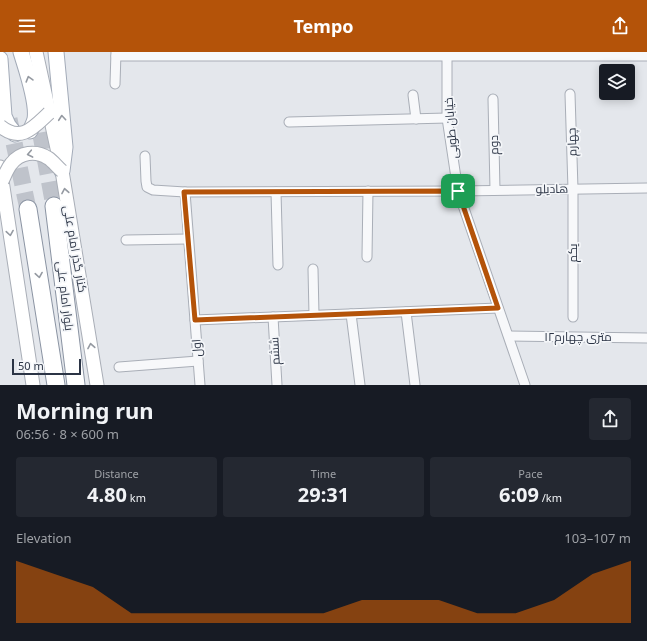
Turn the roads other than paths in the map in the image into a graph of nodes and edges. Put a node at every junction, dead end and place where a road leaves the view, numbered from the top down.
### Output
1 (21, 52) edge
2 (36, 52) edge
3 (56, 52) edge
4 (116, 54) edge
5 (195, 54) edge
6 (267, 54) edge
7 (354, 54) edge
8 (447, 54) edge
9 (532, 54) edge
10 (607, 54) edge
11 (647, 56) edge
12 (0, 59) edge
13 (116, 84) dead end
14 (570, 94) dead end
15 (413, 95) dead end
16 (493, 99) dead end
17 (49, 113) junction
18 (447, 118) junction
19 (416, 119) junction
20 (289, 122) dead end
21 (0, 126) edge
22 (30, 131) junction
23 (15, 134) junction
24 (145, 156) dead end
25 (62, 171) junction
26 (1, 175) edge
27 (647, 188) edge
28 (573, 189) junction
29 (495, 190) junction
30 (368, 191) junction
31 (458, 191) junction
32 (184, 192) junction
33 (276, 192) junction
34 (54, 206) tunnel mouth
35 (28, 209) tunnel mouth
36 (188, 239) junction
37 (126, 240) dead end
38 (367, 257) dead end
39 (278, 265) dead end
40 (313, 269) dead end
41 (498, 308) junction
42 (406, 312) junction
43 (351, 314) junction
44 (314, 315) junction
45 (273, 317) junction
46 (573, 317) dead end
47 (195, 320) junction
48 (509, 336) junction
49 (647, 338) edge
50 (198, 361) junction
51 (119, 367) dead end
52 (32, 385) edge
53 (56, 385) edge
54 (76, 385) edge
55 (97, 385) edge
56 (200, 385) edge
57 (277, 385) edge
58 (360, 385) edge
59 (414, 385) edge
60 (525, 385) edge

22 -> 1 main road
2 - 17 main road, کنار گذر امام علی
25 -> 3 main road
4 - 5 street
4 - 13 street
5 - 6 street
6 - 7 street
7 - 8 street
8 - 9 street
8 - 18 street, خیابان طوبی
9 - 10 street
10 - 11 street
12 - 23 main road
14 - 28 street, چهارم
15 - 19 street
16 - 29 street, دوم
17 - 22 main road, bridge
17 - 25 main road, کنار گذر امام علی
18 - 19 street
18 - 31 street, خیابان طوبی
19 - 20 street
21 - 23 main road, bridge
22 - 23 main road, bridge
24 - 32 street, هادیلو
25 -> 26 main road, bridge
55 -> 25 main road, کنار گذر امام علی
26 -> 52 main road
27 - 28 street, هادیلو
28 - 29 street, هادیلو
28 - 46 street, یکم
29 - 31 street, هادیلو
30 - 31 street, هادیلو
30 - 33 street, هادیلو
30 - 38 street
31 - 41 street, خیابان طوبی
32 - 33 street, هادیلو
32 - 36 street, اول
33 - 39 street
34 - 54 highway, بلوار امام علی
35 -> 53 highway, بلوار امام علی
36 - 37 street
36 - 47 street, اول
40 - 44 street
41 - 42 street
41 - 48 street, خیابان طوبی
42 - 43 street
42 - 59 street
43 - 44 street
43 - 58 street
44 - 45 street
45 - 47 street
45 - 57 street, ششم
47 - 50 street, اول
48 - 49 street, ۱۲متری چهارم
48 - 60 street, خیابان طوبی
50 - 51 street
50 - 56 street, اول

